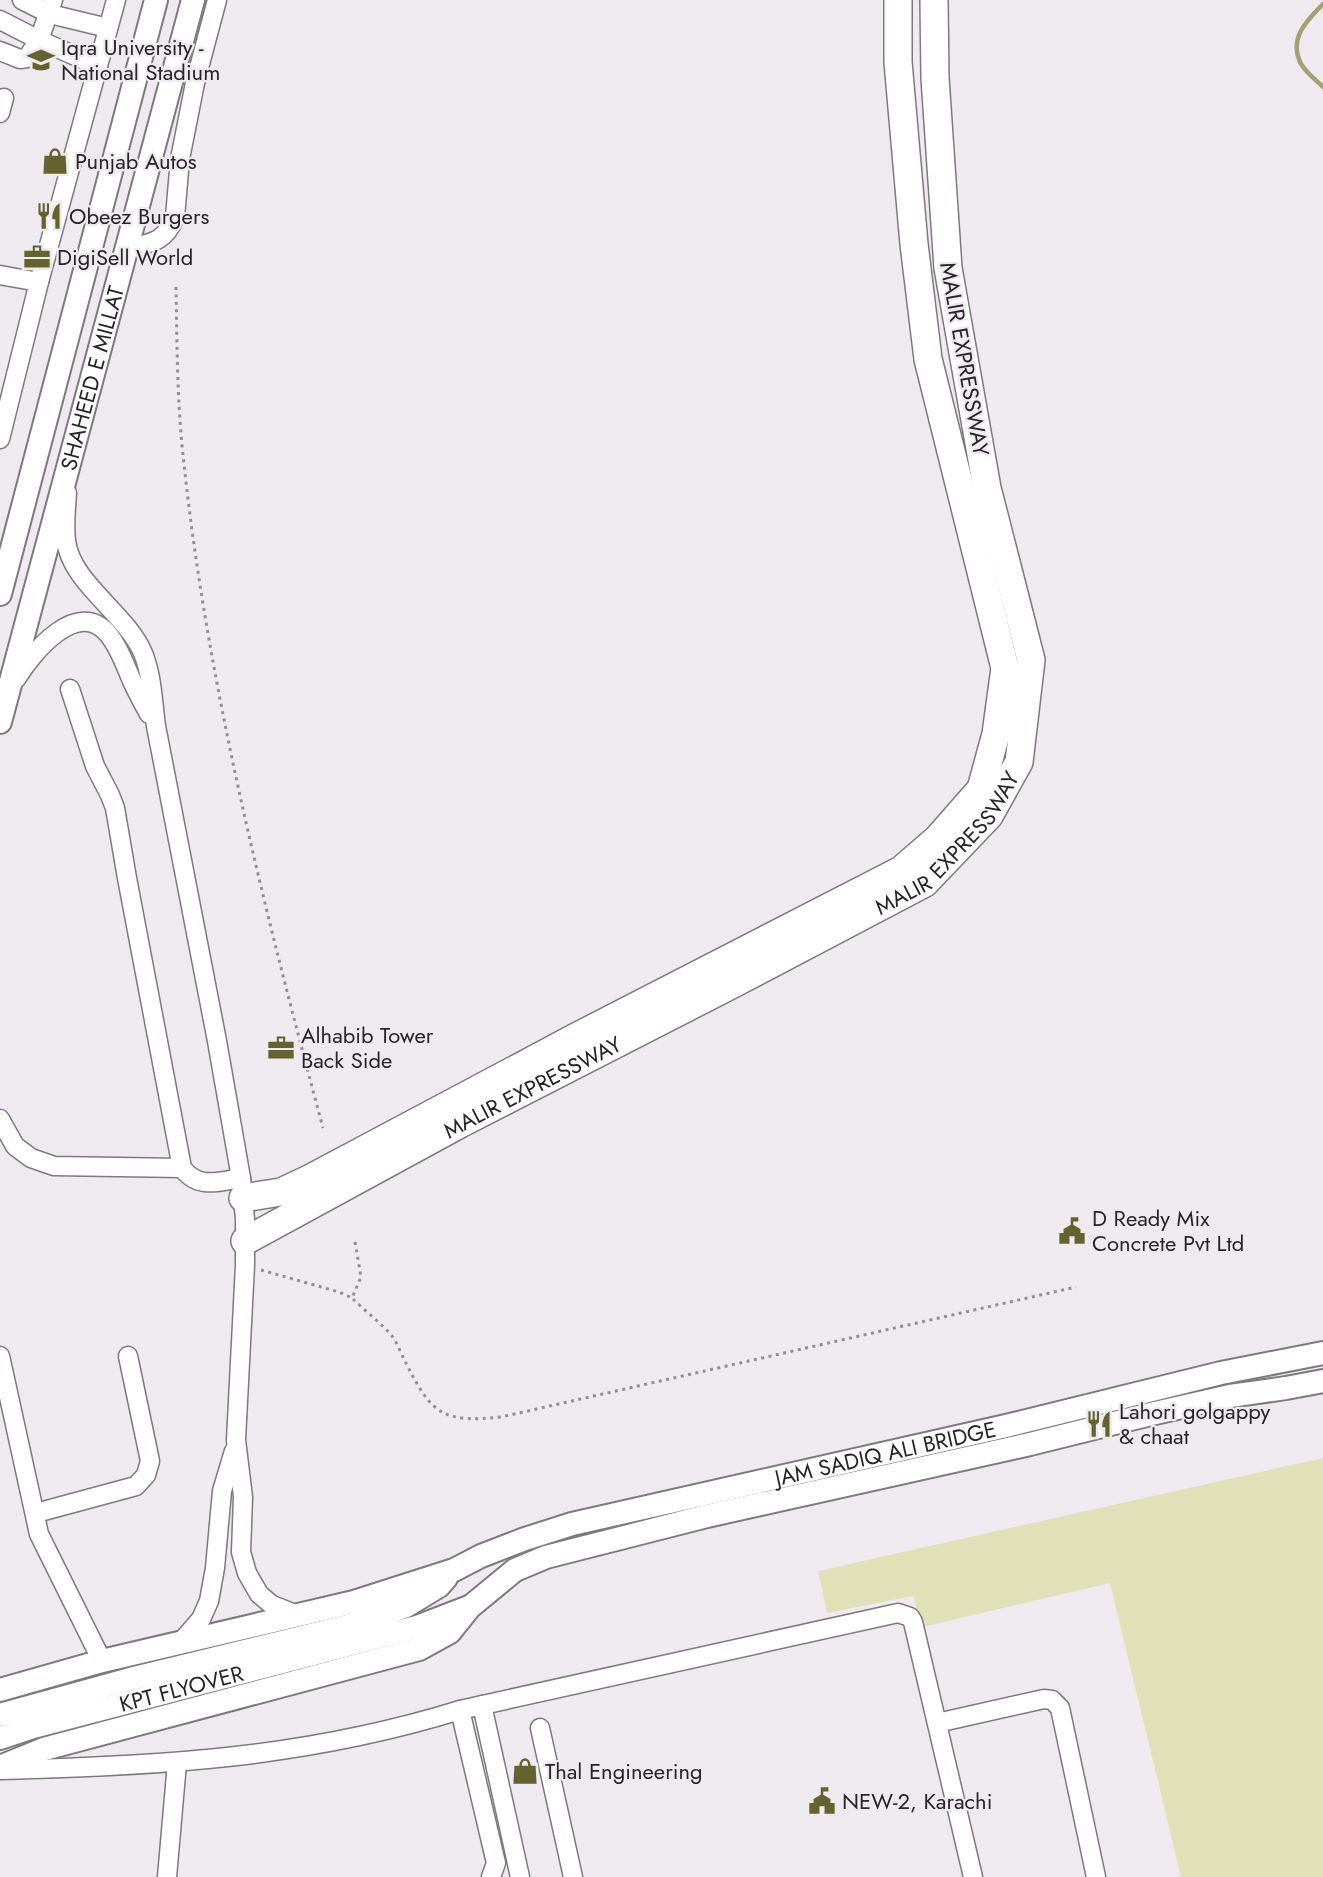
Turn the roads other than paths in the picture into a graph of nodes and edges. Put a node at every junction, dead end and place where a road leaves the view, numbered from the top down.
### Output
1 (22, 0) edge
2 (116, 0) edge
3 (156, 0) edge
4 (193, 0) edge
5 (217, 0) edge
6 (898, 0) edge
7 (934, 0) edge
8 (51, 7) edge
9 (0, 20) edge
10 (108, 28) junction
11 (39, 40) junction
12 (0, 51) edge
13 (98, 66) junction
14 (126, 249) junction
15 (0, 275) edge
16 (39, 282) junction
17 (0, 439) edge
18 (67, 467) junction
19 (0, 594) edge
20 (70, 689) dead end
21 (9, 690) junction
22 (0, 722) edge
23 (156, 726) junction
24 (0, 1119) edge
25 (182, 1168) junction
26 (242, 1188) junction
27 (245, 1253) junction
28 (1323, 1353) edge
29 (0, 1356) edge
30 (128, 1356) dead end
31 (1323, 1381) edge
32 (236, 1440) junction
33 (36, 1513) junction
34 (454, 1570) junction
35 (470, 1607) junction
36 (295, 1614) junction
37 (357, 1633) junction
38 (181, 1642) junction
39 (102, 1661) junction
40 (0, 1690) edge
41 (482, 1705) junction
42 (460, 1710) junction
43 (0, 1715) edge
44 (937, 1723) junction
45 (540, 1728) dead end
46 (0, 1738) edge
47 (177, 1763) junction
48 (0, 1769) edge
49 (166, 1877) edge
50 (491, 1877) edge
51 (520, 1877) edge
52 (573, 1877) edge
53 (973, 1877) edge
54 (1096, 1877) edge

1 - 8 street
2 - 10 street
3 - 19 main road, SHAHEED E MILLAT
4 - 14 main road, SHAHEED E MILLAT
5 - 14 street
6 - 26 highway, MALIR EXPRESSWAY
7 - 27 highway, MALIR EXPRESSWAY
8 - 10 street
8 - 11 street
9 - 11 street
10 - 13 street
11 - 12 street
11 - 13 street
13 - 16 street
14 - 18 main road, SHAHEED E MILLAT
15 - 16 street
16 - 17 street
18 - 21 main road, SHAHEED E MILLAT
18 - 23 street
20 - 25 street
21 - 22 main road, SHAHEED E MILLAT
21 - 23 street
23 - 26 street
24 - 25 street
25 - 26 street
26 - 27 street
27 - 32 street
28 - 34 main road, JAM SADIQ ALI BRIDGE
29 - 33 street
30 - 33 street
31 - 35 main road, JAM SADIQ ALI BRIDGE
32 - 36 street
32 - 38 street
33 - 39 street
34 - 36 main road
34 - 37 main road
35 - 37 main road
35 - 48 main road
36 - 38 main road
37 - 43 main road, KPT FLYOVER
37 - 46 main road, KPT FLYOVER
38 - 39 main road
39 - 40 main road
41 - 42 street
41 - 44 street
41 - 51 street
42 - 47 street
42 - 50 street
44 - 53 street
44 - 54 street
45 - 52 street
47 - 48 street
47 - 49 street

